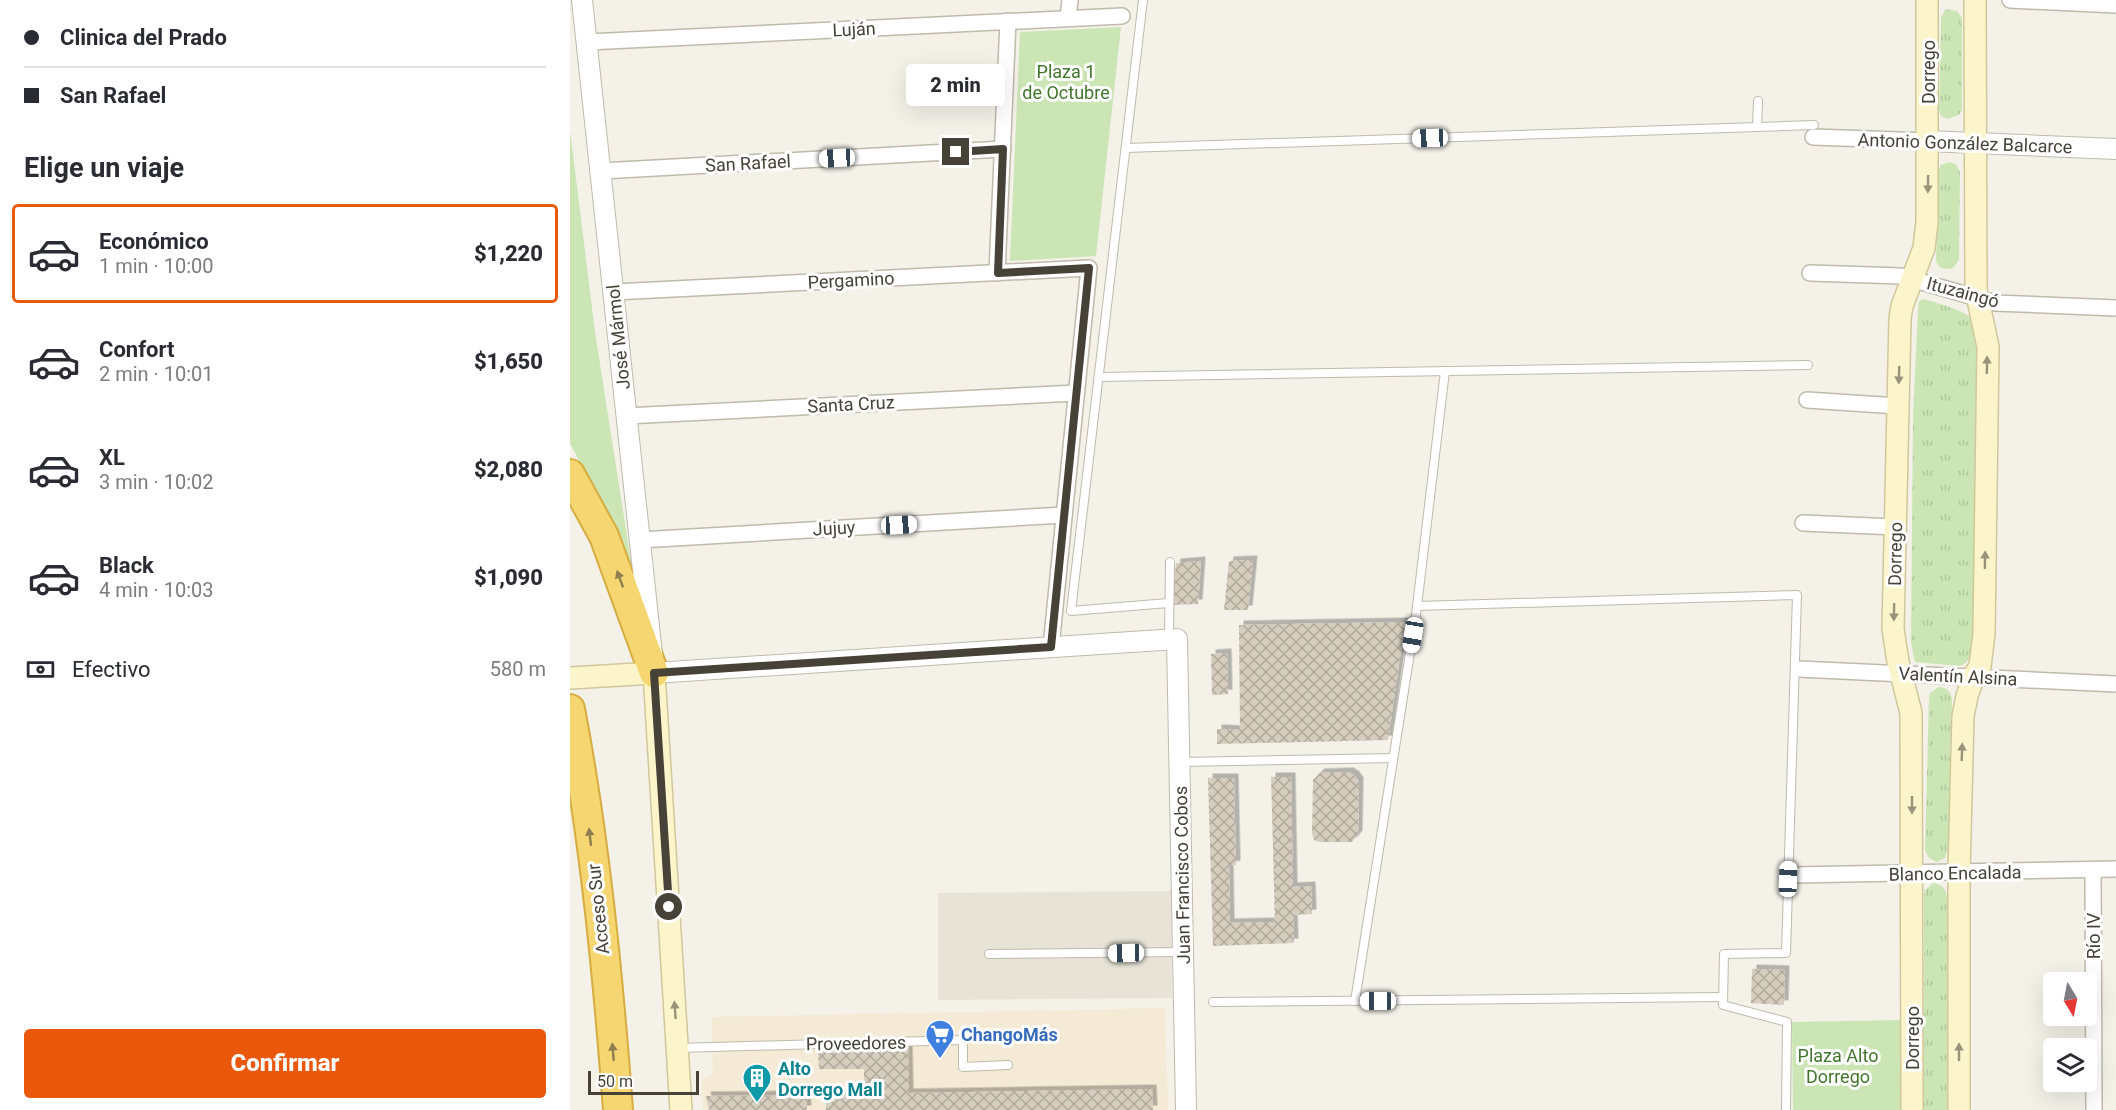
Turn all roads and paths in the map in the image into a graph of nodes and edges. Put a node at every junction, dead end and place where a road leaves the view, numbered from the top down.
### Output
1 (582, 0) edge
2 (1070, 0) edge
3 (1143, 0) edge
4 (1927, 0) edge
5 (1975, 0) edge
6 (2010, 0) edge
7 (2116, 4) edge
8 (1122, 16) dead end
9 (1068, 18) junction
10 (1008, 21) junction
11 (587, 42) junction
12 (1758, 101) dead end
13 (1757, 127) junction
14 (1813, 131) joint
15 (1928, 141) junction
16 (1975, 142) junction
17 (1126, 148) junction
18 (2116, 148) edge
19 (1003, 149) junction
20 (601, 171) junction
21 (998, 273) junction
22 (1810, 273) dead end
23 (1913, 278) junction
24 (613, 291) junction
25 (1977, 299) junction
26 (2116, 308) edge
27 (1808, 365) dead end
28 (1445, 371) junction
29 (1099, 377) junction
30 (1076, 393) junction
31 (1807, 400) dead end
32 (1898, 406) junction
33 (626, 416) junction
34 (570, 474) edge
35 (1064, 515) junction
36 (1803, 523) dead end
37 (1896, 527) junction
38 (640, 540) junction
39 (1170, 562) dead end
40 (1168, 603) junction
41 (1417, 606) junction
42 (1173, 639) junction
43 (1051, 647) junction
44 (1799, 669) dead end
45 (654, 673) junction
46 (1901, 673) junction
47 (1974, 676) junction
48 (570, 678) edge
49 (2116, 684) edge
50 (571, 714) edge
51 (1393, 758) junction
52 (1180, 762) junction
53 (2116, 869) edge
54 (2093, 870) junction
55 (1959, 873) junction
56 (1912, 874) junction
57 (1794, 875) dead end
58 (1184, 952) junction
59 (989, 954) dead end
60 (1723, 997) junction
61 (1354, 1001) junction
62 (1213, 1002) dead end
63 (678, 1048) junction
64 (1008, 1065) dead end
65 (618, 1110) edge
66 (681, 1110) edge
67 (1186, 1110) edge
68 (1786, 1110) edge
69 (1912, 1110) edge
70 (1959, 1110) edge
71 (2094, 1110) edge

1 - 11 street, José Mármol
2 - 9 street
3 - 17 lane
4 - 15 main road, Dorrego
5 - 16 main road
6 - 7 street
8 - 9 street, Luján
9 - 10 street, Luján
10 - 11 street, Luján
10 - 19 street
11 - 20 street, José Mármol
12 - 13 lane
13 - 14 lane
13 - 17 lane
14 - 15 street, Antonio González Balcarce
15 - 16 street, Antonio González Balcarce
15 -> 23 main road, Dorrego
16 - 18 street, Antonio González Balcarce
16 - 25 main road
17 - 29 lane
19 - 20 street, San Rafael
19 - 21 street
20 - 24 street, José Mármol
21 - 24 street, Pergamino
21 - 30 street, Pergamino
22 - 23 street, Ituzaingó
23 - 25 street, Ituzaingó
23 -> 32 main road, Dorrego
24 - 33 street, José Mármol
25 - 26 street, Ituzaingó
47 -> 25 main road
27 - 28 lane
28 - 29 lane
28 - 41 lane
29 - 40 lane
30 - 33 street, Santa Cruz
30 - 35 street
31 - 32 street
32 - 37 main road, Dorrego
33 - 38 street, José Mármol
45 -> 34 highway
35 - 38 street, Jujuy
35 - 43 street
36 - 37 street
37 -> 46 main road, Dorrego
38 - 45 street, José Mármol
39 - 40 lane
40 - 42 lane
41 - 51 lane
41 - 60 lane
42 - 43 street
42 - 52 street, Juan Francisco Cobos
43 - 45 street
44 - 46 street, Valentín Alsina
45 - 48 main road
63 -> 45 main road
46 - 47 street, Valentín Alsina
46 -> 56 main road, Dorrego
47 - 49 street, Valentín Alsina
55 -> 47 main road
65 -> 50 highway, Acceso Sur
51 - 52 lane
51 - 61 lane
52 - 58 street, Juan Francisco Cobos
53 - 54 street, Blanco Encalada
54 - 55 street, Blanco Encalada
54 - 71 street, Río IV
55 - 56 street, Blanco Encalada
70 -> 55 main road
56 - 57 street, Blanco Encalada
56 - 69 main road, Dorrego
58 - 59 lane
58 - 67 street, Juan Francisco Cobos
60 - 61 lane
60 - 68 lane
61 - 62 lane
63 - 64 lane, Proveedores
63 - 66 main road

